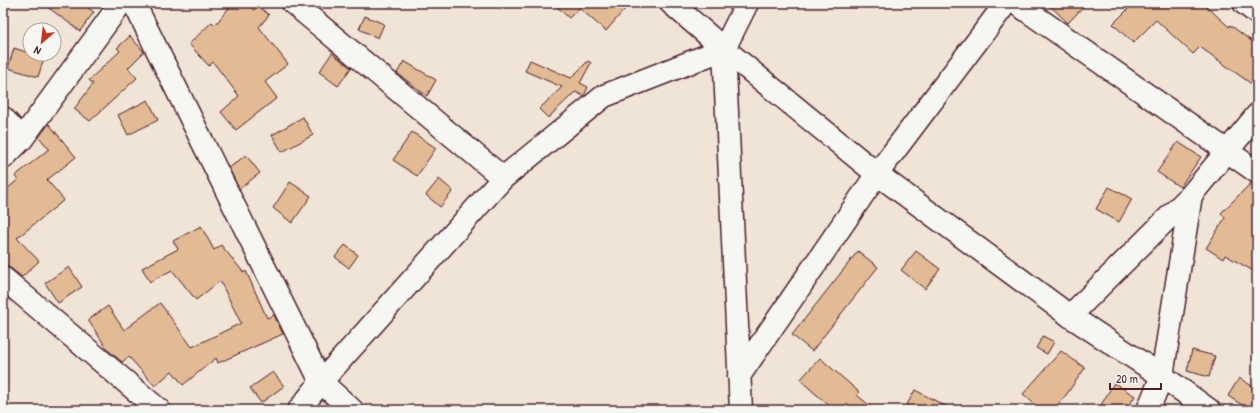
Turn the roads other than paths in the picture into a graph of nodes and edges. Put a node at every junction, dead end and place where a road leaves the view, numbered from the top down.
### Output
1 (121, 3) edge
2 (134, 3) edge
3 (293, 3) edge
4 (671, 3) edge
5 (748, 3) edge
6 (1006, 3) edge
7 (1016, 3) edge
8 (1244, 3) edge
9 (1257, 13) edge
10 (724, 50) junction
11 (1257, 116) edge
12 (3, 118) edge
13 (22, 139) junction
14 (1227, 151) junction
15 (3, 158) edge
16 (1257, 172) edge
17 (877, 174) junction
18 (503, 178) junction
19 (1191, 195) junction
20 (3, 278) edge
21 (1070, 316) junction
22 (739, 376) junction
23 (1162, 376) junction
24 (322, 382) junction
25 (159, 410) edge
26 (299, 410) edge
27 (352, 410) edge
28 (741, 410) edge
29 (1148, 410) edge
30 (1209, 410) edge

1 - 13 street
2 - 24 street
3 - 18 street
4 - 10 street
5 - 10 street
6 - 17 street
7 - 14 street
8 - 9 street
10 - 17 street
10 - 18 street
10 - 22 street
11 - 14 street
12 - 13 street
13 - 15 street
14 - 16 street
14 - 19 street
17 - 21 street
17 - 22 street
18 - 24 street
19 - 21 street
19 - 23 street
20 - 25 street
21 - 23 street
22 - 28 street
23 - 29 street
23 - 30 street
24 - 26 street
24 - 27 street

